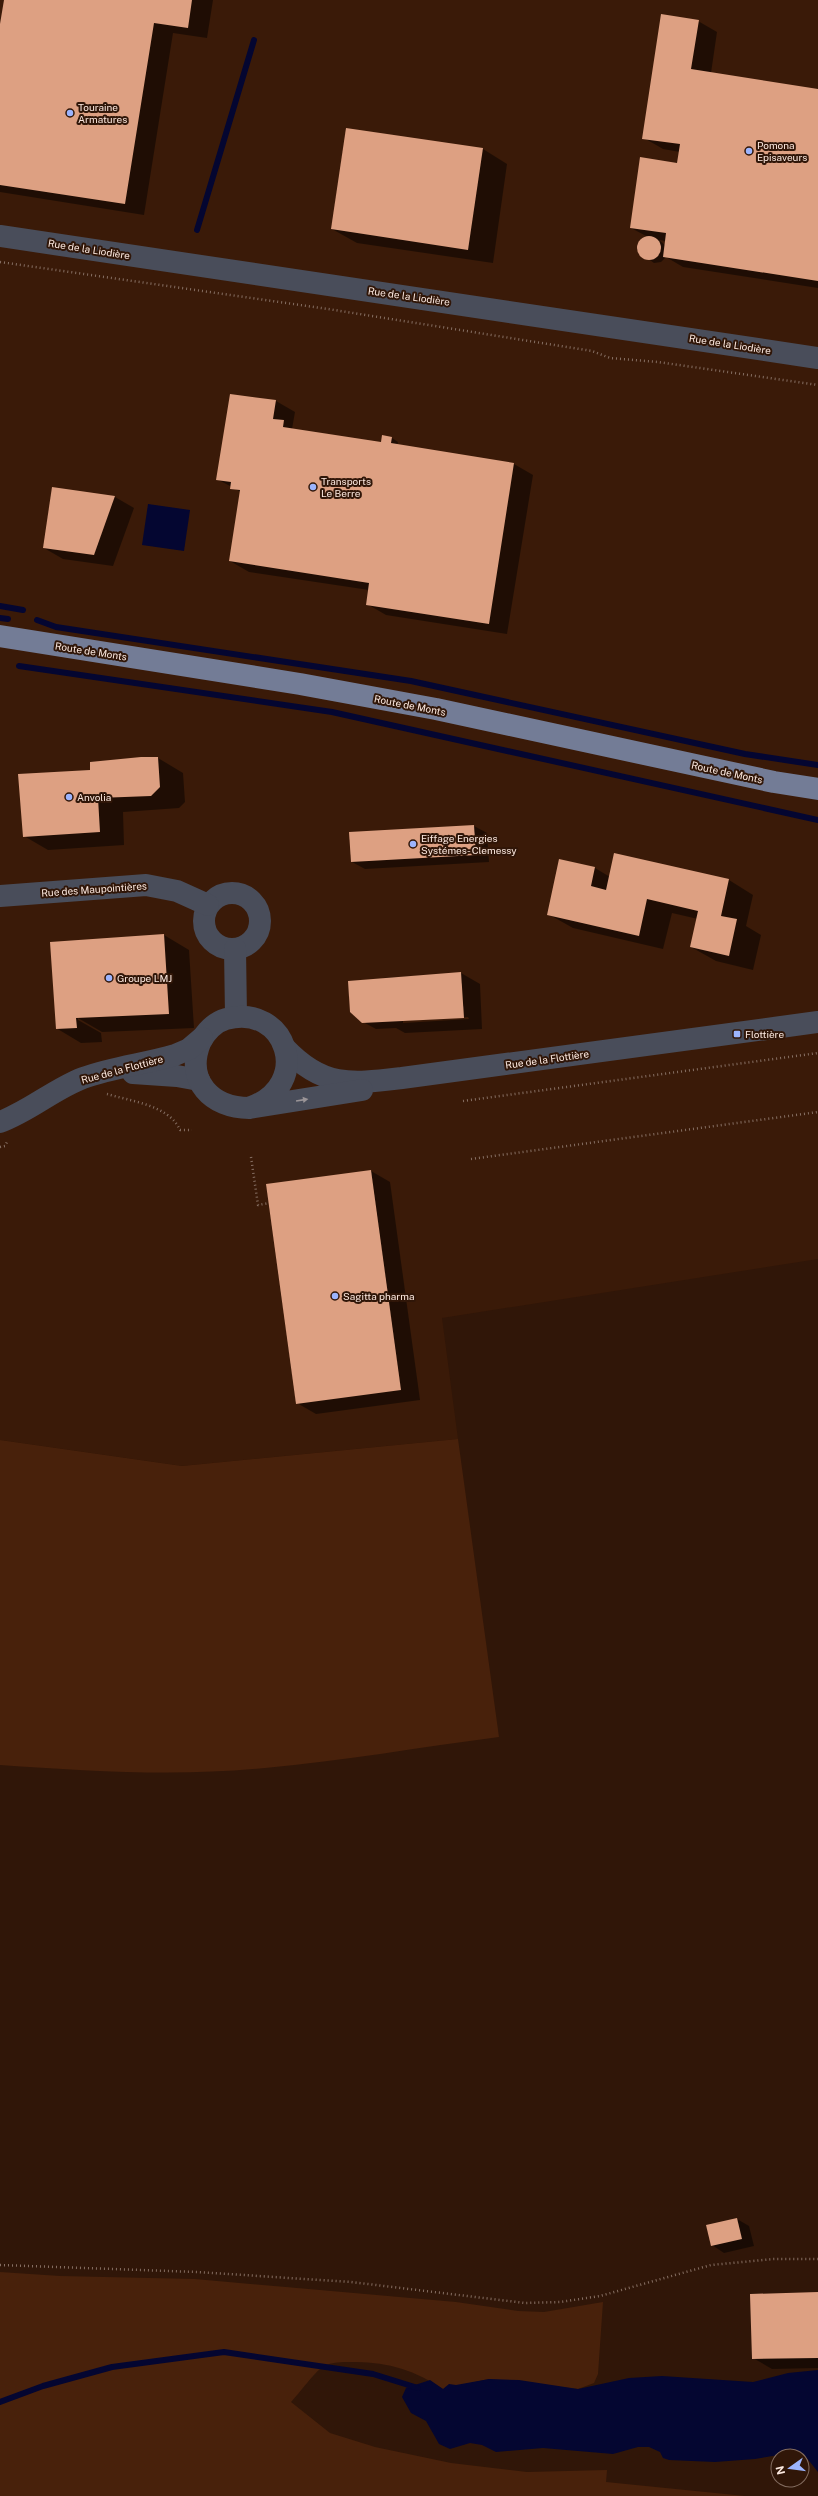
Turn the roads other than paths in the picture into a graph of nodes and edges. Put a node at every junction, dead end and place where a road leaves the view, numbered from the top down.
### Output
1 (0, 236) edge
2 (818, 358) edge
3 (0, 636) edge
4 (818, 789) edge
5 (0, 896) edge
6 (208, 905) junction
7 (235, 949) junction
8 (236, 1016) junction
9 (818, 1022) edge
10 (202, 1038) junction
11 (285, 1048) junction
12 (84, 1078) junction
13 (199, 1080) junction
14 (387, 1080) junction
15 (250, 1108) junction
16 (5, 1129) edge

1 - 2 street, Rue de la Liodière
3 - 4 main road, Route de Monts
5 - 6 street, Rue des Maupointières
6 - 7 street
6 - 7 street
7 - 8 street
8 - 10 street
8 - 11 street
9 - 14 street, Rue de la Flottière
10 - 12 street, Rue de la Flottière
10 - 13 street
11 - 14 street, Rue de la Flottière
11 - 15 street
12 - 13 street
12 - 16 street, Rue de la Flottière
13 - 15 street
15 -> 14 street

